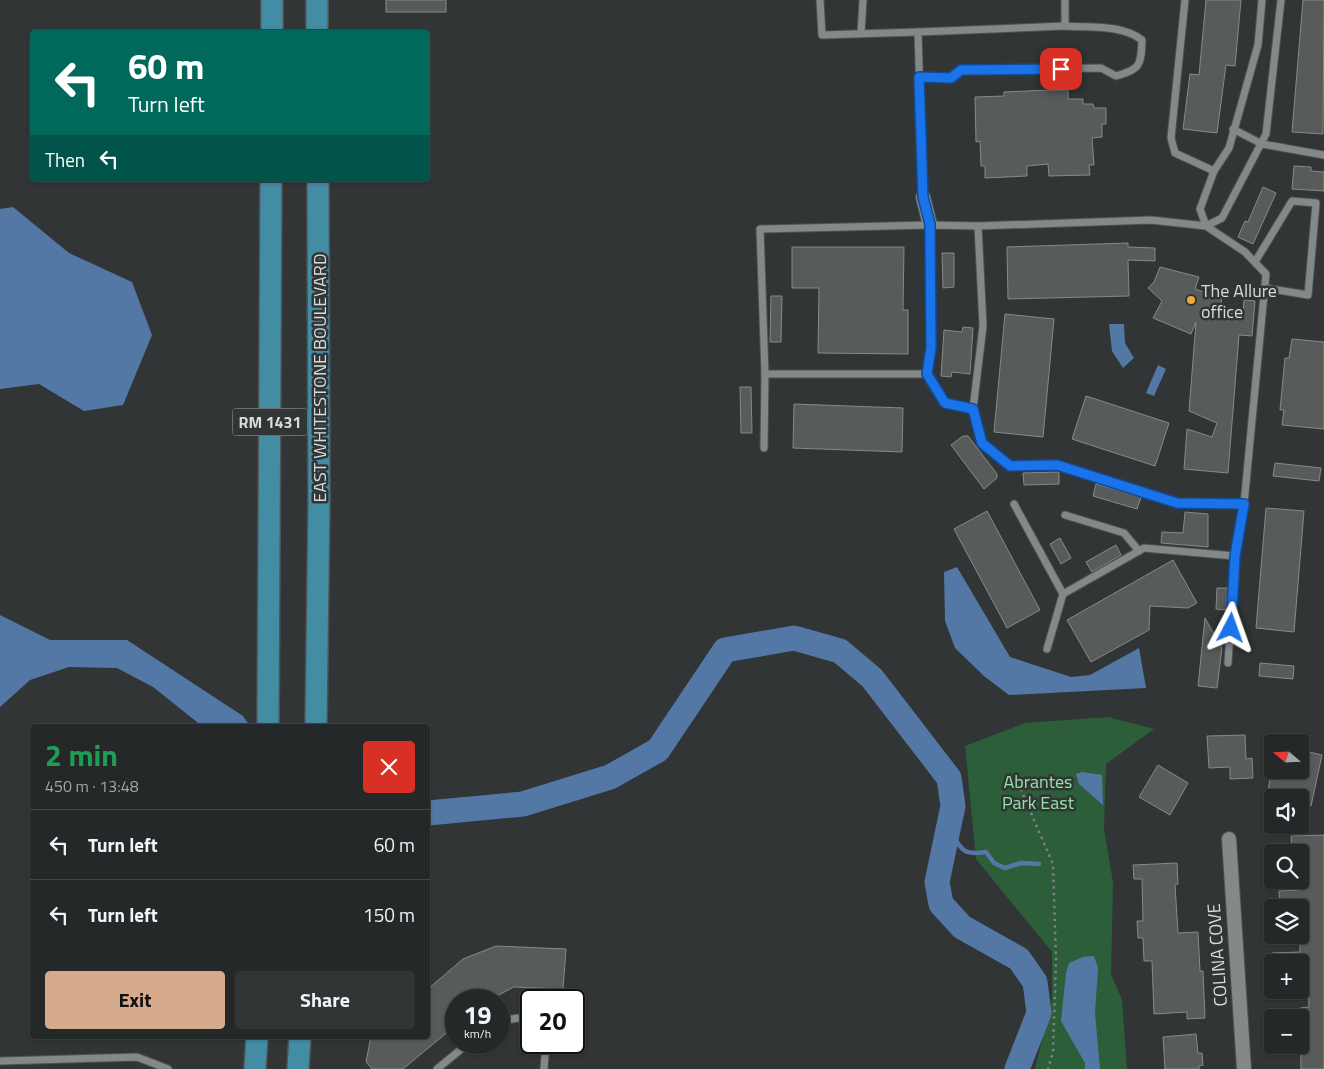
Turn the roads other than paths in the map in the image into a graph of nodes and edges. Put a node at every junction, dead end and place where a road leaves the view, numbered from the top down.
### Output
1 (272, 0) edge
2 (317, 0) edge
3 (820, 0) edge
4 (863, 0) edge
5 (1064, 0) edge
6 (1185, 0) edge
7 (1262, 0) edge
8 (1281, 0) edge
9 (1065, 26) junction
10 (272, 30) edge
11 (317, 30) edge
12 (918, 32) junction
13 (861, 34) junction
14 (919, 77) junction
15 (1233, 129) junction
16 (1262, 144) junction
17 (1324, 155) edge
18 (1214, 171) junction
19 (271, 182) edge
20 (318, 182) edge
21 (923, 197) joint
22 (930, 224) junction
23 (978, 226) junction
24 (1206, 226) junction
25 (1255, 262) junction
26 (1266, 288) junction
27 (765, 374) junction
28 (927, 374) junction
29 (973, 409) junction
30 (764, 448) dead end
31 (1014, 504) dead end
32 (1244, 504) junction
33 (1065, 515) dead end
34 (1139, 551) junction
35 (1235, 556) junction
36 (1063, 594) junction
37 (1047, 649) dead end
38 (1228, 663) dead end
39 (268, 724) edge
40 (316, 724) edge
41 (1228, 838) dead end
42 (257, 1039) edge
43 (300, 1039) edge
44 (456, 1054) edge
45 (545, 1054) edge
46 (0, 1061) edge
47 (440, 1068) edge
48 (168, 1069) edge
49 (255, 1069) edge
50 (298, 1069) edge
51 (544, 1069) edge
52 (1244, 1069) edge

1 - 10 main road
2 - 11 main road
3 - 13 lane
4 - 13 lane
5 - 9 lane
6 - 18 lane
7 - 15 lane
8 - 16 lane
9 - 12 lane
9 - 14 lane
12 - 13 lane
12 - 14 lane
14 - 21 lane
15 - 16 lane
15 - 18 lane
16 - 17 lane
16 - 24 lane
18 - 24 lane
19 - 39 main road, RM 1431
20 - 40 main road, EAST WHITESTONE BOULEVARD / RM 1431
21 - 22 street
22 - 23 lane
22 - 27 lane
22 - 28 lane
23 - 24 lane
23 - 29 lane
24 - 25 lane
25 - 26 lane
25 - 26 lane
26 - 32 lane
27 - 28 lane
27 - 30 lane
28 - 29 lane
29 - 32 lane
31 - 36 lane
32 - 35 lane
33 - 34 lane
34 - 35 lane
34 - 36 lane
35 - 38 lane
36 - 37 lane
41 - 52 street, COLINA COVE
42 - 49 main road
43 - 50 main road
44 - 47 lane
45 - 51 lane
46 - 48 lane

